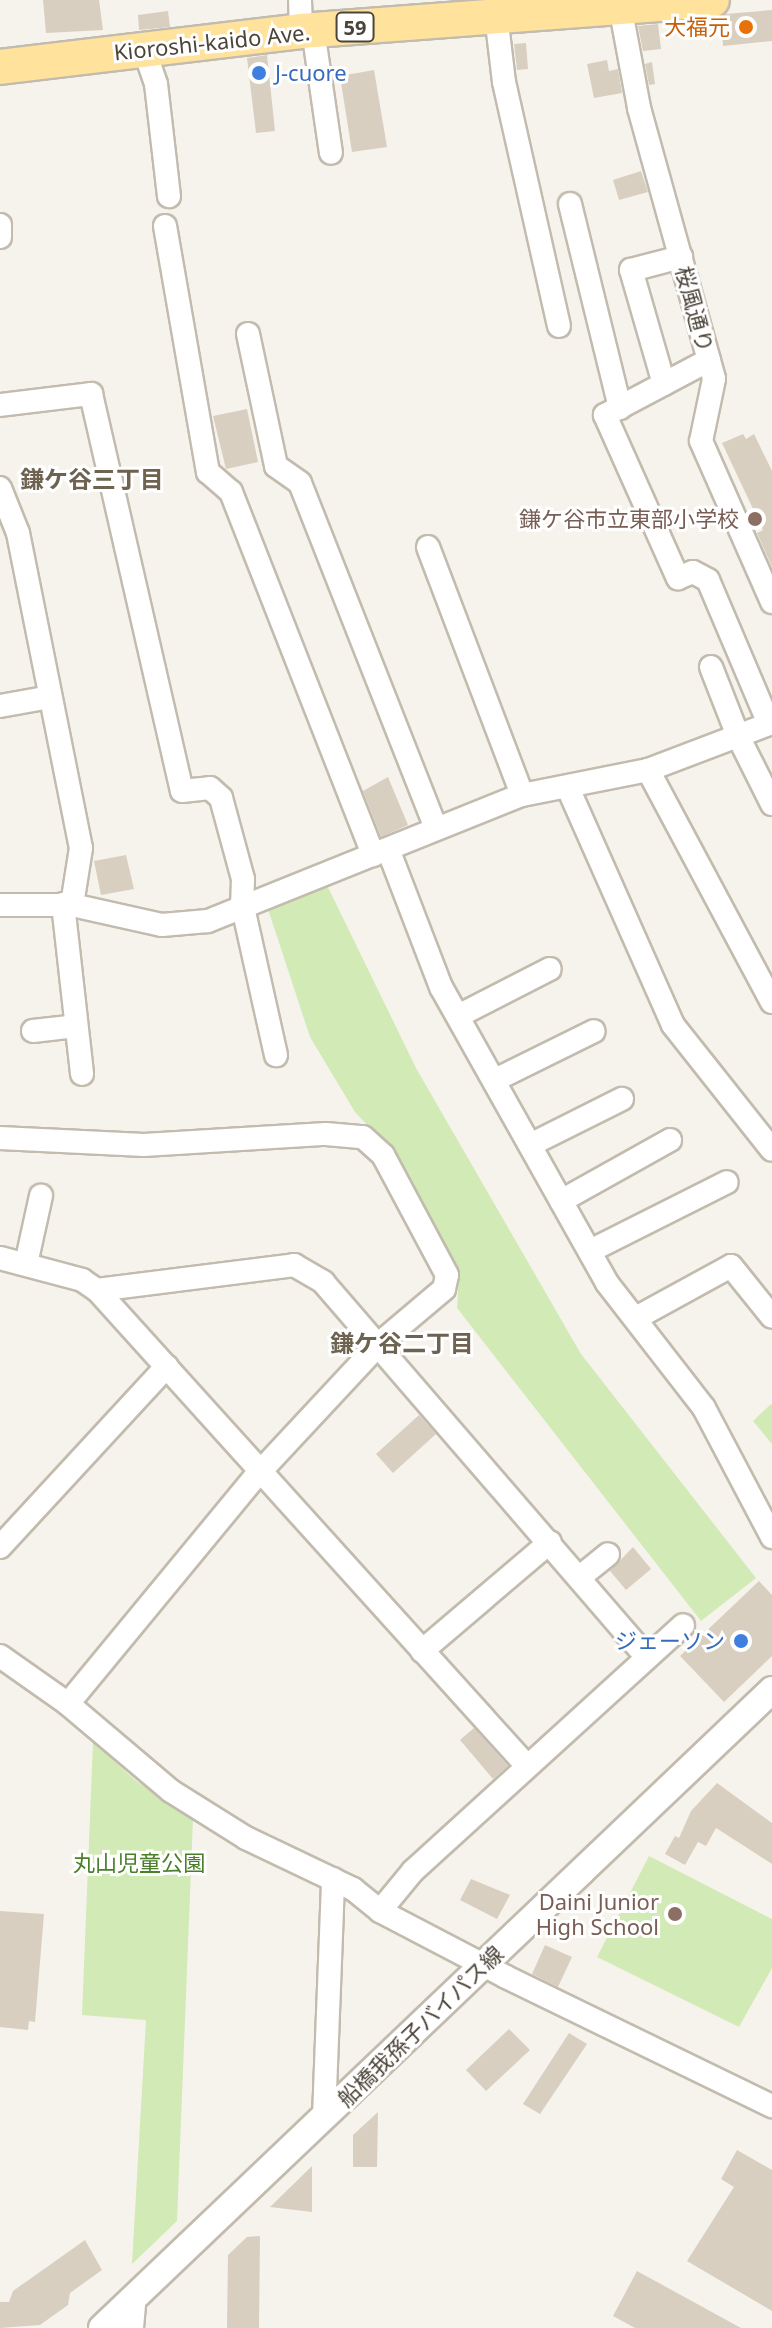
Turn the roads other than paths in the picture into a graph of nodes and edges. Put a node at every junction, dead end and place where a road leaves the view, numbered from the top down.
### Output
1 (712, 0) edge
2 (655, 2) edge
3 (620, 6) junction
4 (496, 15) junction
5 (304, 20) edge
6 (144, 49) junction
7 (0, 67) edge
8 (331, 153) dead end
9 (169, 196) dead end
10 (570, 204) dead end
11 (0, 225) edge
12 (165, 226) dead end
13 (0, 237) edge
14 (681, 257) junction
15 (559, 326) dead end
16 (248, 334) dead end
17 (709, 360) junction
18 (664, 384) junction
19 (0, 405) edge
20 (620, 408) junction
21 (0, 488) edge
22 (428, 547) dead end
23 (772, 602) edge
24 (711, 667) dead end
25 (50, 697) junction
26 (0, 706) edge
27 (770, 723) edge
28 (738, 736) junction
29 (648, 770) junction
30 (568, 788) junction
31 (522, 795) junction
32 (772, 804) edge
33 (436, 828) junction
34 (380, 852) junction
35 (242, 903) junction
36 (68, 904) junction
37 (0, 905) edge
38 (550, 969) dead end
39 (772, 1002) edge
40 (458, 1016) junction
41 (76, 1026) junction
42 (33, 1031) dead end
43 (594, 1031) dead end
44 (276, 1055) dead end
45 (82, 1074) dead end
46 (495, 1080) junction
47 (622, 1099) dead end
48 (0, 1138) edge
49 (670, 1140) dead end
50 (530, 1145) junction
51 (772, 1150) edge
52 (727, 1182) dead end
53 (41, 1196) dead end
54 (561, 1201) junction
55 (590, 1251) junction
56 (0, 1258) edge
57 (26, 1264) junction
58 (97, 1290) junction
59 (772, 1317) edge
60 (636, 1318) junction
61 (380, 1343) junction
62 (167, 1366) junction
63 (262, 1472) junction
64 (766, 1506) edge
65 (772, 1537) edge
66 (550, 1542) junction
67 (0, 1547) edge
68 (608, 1554) dead end
69 (580, 1577) junction
70 (683, 1625) dead end
71 (422, 1651) junction
72 (0, 1656) edge
73 (647, 1658) junction
74 (772, 1690) edge
75 (68, 1704) junction
76 (527, 1766) junction
77 (333, 1879) junction
78 (380, 1911) junction
79 (484, 1965) junction
80 (772, 2106) edge
81 (324, 2117) junction
82 (135, 2296) junction
83 (102, 2328) edge
84 (132, 2328) edge

1 - 2 main road, Kioroshi-kaido Ave. / 59
2 - 3 main road, Kioroshi-kaido Ave. / 59
3 - 4 main road, Kioroshi-kaido Ave. / 59
3 - 14 street, 桜風通り
4 - 5 main road, Kioroshi-kaido Ave. / 59
4 - 15 street
5 - 6 main road, Kioroshi-kaido Ave. / 59
5 - 8 street
6 - 7 main road, Kioroshi-kaido Ave. / 59
6 - 9 street
10 - 20 street
11 - 13 street
12 - 34 street
14 - 17 street, 桜風通り
14 - 18 street
16 - 33 street
17 - 18 street
17 - 23 street, 桜風通り
18 - 20 street
19 - 35 street
20 - 27 street
21 - 25 street
22 - 31 street
24 - 28 street
25 - 26 street
25 - 36 street
27 - 28 street
28 - 29 street
28 - 32 street
29 - 30 street
29 - 39 street
30 - 31 street
30 - 51 street
31 - 33 street
33 - 34 street
34 - 35 street
34 - 40 street
35 - 36 street
35 - 44 street
36 - 37 street
36 - 41 street
38 - 40 street
40 - 46 street
41 - 42 street
41 - 45 street
43 - 46 street
46 - 50 street
47 - 50 street
48 - 61 street
49 - 54 street
50 - 54 street
52 - 55 street
53 - 57 street
54 - 55 street
55 - 60 street
56 - 57 street
57 - 58 street
58 - 61 street
58 - 62 street
59 - 60 street
60 - 64 street
61 - 63 street
61 - 66 street
62 - 63 street
62 - 67 street
63 - 71 street
63 - 75 street
64 - 65 street
66 - 69 street
66 - 71 street
68 - 69 street
69 - 73 street
70 - 73 street
71 - 76 street
72 - 75 street
73 - 76 street
74 - 79 street, 船橋我孫子バイパス線
75 - 77 street
76 - 78 street
77 - 78 street
77 - 81 street
78 - 79 street
79 - 80 street
79 - 81 street, 船橋我孫子バイパス線
81 - 82 street, 船橋我孫子バイパス線
82 - 83 street, 船橋我孫子バイパス線
82 - 84 street

